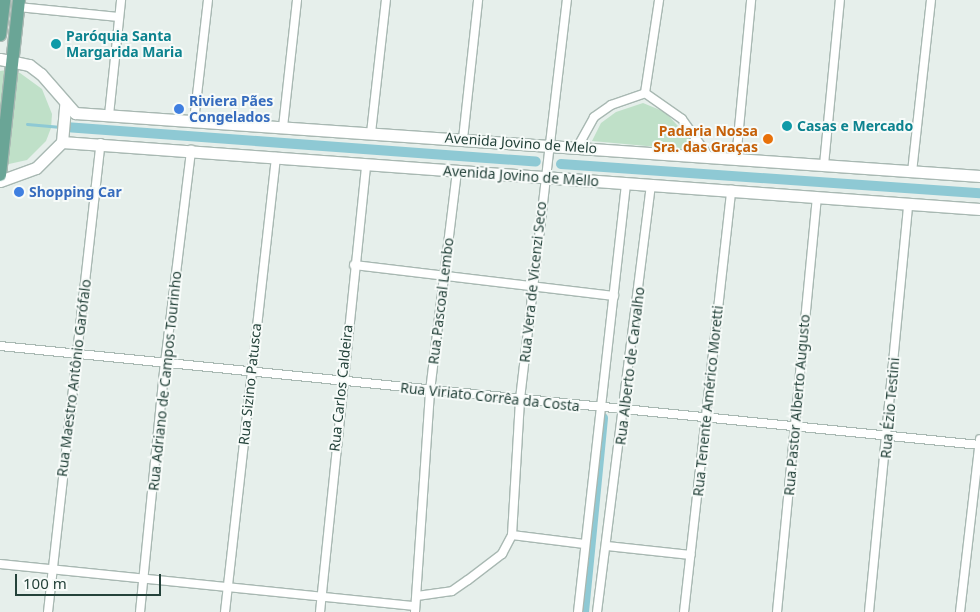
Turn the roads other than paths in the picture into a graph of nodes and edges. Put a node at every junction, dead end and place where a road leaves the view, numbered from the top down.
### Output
1 (4, 0) edge
2 (121, 0) edge
3 (208, 0) edge
4 (297, 0) edge
5 (386, 0) edge
6 (478, 0) edge
7 (567, 0) edge
8 (659, 0) edge
9 (751, 0) edge
10 (840, 0) edge
11 (931, 0) edge
12 (18, 4) edge
13 (119, 17) junction
14 (0, 35) edge
15 (0, 59) edge
16 (13, 60) junction
17 (645, 92) junction
18 (65, 111) junction
19 (109, 115) junction
20 (194, 121) junction
21 (283, 127) junction
22 (371, 133) junction
23 (62, 138) junction
24 (463, 139) junction
25 (102, 143) junction
26 (551, 145) junction
27 (577, 148) junction
28 (191, 150) junction
29 (276, 157) junction
30 (709, 157) junction
31 (736, 160) junction
32 (366, 164) junction
33 (824, 165) junction
34 (457, 171) junction
35 (912, 172) junction
36 (0, 175) edge
37 (980, 176) edge
38 (544, 177) junction
39 (0, 181) edge
40 (626, 183) junction
41 (651, 185) junction
42 (731, 190) junction
43 (817, 197) junction
44 (908, 204) junction
45 (980, 209) edge
46 (354, 265) junction
47 (443, 275) junction
48 (532, 286) junction
49 (614, 296) junction
50 (0, 346) edge
51 (76, 355) junction
52 (165, 363) junction
53 (252, 372) junction
54 (342, 381) junction
55 (430, 391) junction
56 (520, 399) junction
57 (601, 408) junction
58 (625, 410) junction
59 (706, 418) junction
60 (795, 428) junction
61 (887, 436) junction
62 (980, 439) edge
63 (980, 445) edge
64 (512, 535) junction
65 (584, 544) junction
66 (607, 546) junction
67 (691, 555) junction
68 (0, 564) edge
69 (52, 570) junction
70 (144, 579) junction
71 (227, 589) junction
72 (417, 596) junction
73 (322, 597) junction
74 (415, 609) edge
75 (48, 612) edge
76 (140, 612) edge
77 (225, 612) edge
78 (320, 612) edge
79 (578, 612) edge
80 (597, 612) edge
81 (684, 612) edge
82 (777, 612) edge
83 (869, 612) edge
84 (960, 612) edge

1 - 14 main road
2 - 13 street
3 - 20 street
4 - 21 street
5 - 22 street
6 - 24 street
7 - 26 street, Rua Vera de Vicenzi Seco
8 - 17 street
9 - 31 street
10 - 33 street
11 - 35 street
12 - 13 street
12 - 16 main road
13 - 19 street
15 - 16 main road
16 - 18 main road
16 - 36 main road
17 - 27 street
17 - 30 street
18 - 19 main road, Avenida Jovino de Melo
18 - 23 main road
19 - 20 main road, Avenida Jovino de Melo
20 - 21 main road, Avenida Jovino de Melo
21 - 22 main road, Avenida Jovino de Melo
22 - 24 main road, Avenida Jovino de Melo
23 - 25 main road, Avenida Jovino de Mello
23 - 39 main road
24 - 26 main road, Avenida Jovino de Melo
25 - 28 main road, Avenida Jovino de Mello
25 - 51 street, Rua Maestro Antônio Garófalo
26 - 27 main road, Avenida Jovino de Melo
26 - 38 street, Rua Vera de Vicenzi Seco
27 - 30 main road, Avenida Jovino de Melo
28 - 29 main road, Avenida Jovino de Mello
28 - 52 street, Rua Adriano de Campos Tourinho
29 - 32 main road, Avenida Jovino de Mello
29 - 53 street, Rua Sizino Patusca
30 - 31 main road, Avenida Jovino de Melo
31 - 33 main road, Avenida Jovino de Melo
32 - 34 main road, Avenida Jovino de Mello
32 - 46 street, Rua Carlos Caldeira
33 - 35 main road, Avenida Jovino de Melo
34 - 38 main road, Avenida Jovino de Mello
34 - 47 street, Rua Pascoal Lembo
35 - 37 main road, Avenida Jovino de Melo
38 - 40 main road, Avenida Jovino de Mello
38 - 48 street, Rua Vera de Vicenzi Seco
40 - 41 main road, Avenida Jovino de Mello
40 - 49 street, Rua Alberto de Carvalho
41 - 42 main road, Avenida Jovino de Mello
41 - 58 street, Rua Alberto de Carvalho
42 - 43 main road, Avenida Jovino de Mello
42 - 59 street, Rua Tenente Américo Moretti
43 - 44 main road, Avenida Jovino de Mello
43 - 60 street, Rua Pastor Alberto Augusto
44 - 45 main road, Avenida Jovino de Mello
44 - 61 street, Rua Ézio Testini
46 - 47 street
46 - 54 street, Rua Carlos Caldeira
47 - 48 street
47 - 55 street, Rua Pascoal Lembo
48 - 49 street
48 - 56 street, Rua Vera de Vicenzi Seco
49 - 57 street, Rua Alberto de Carvalho
50 - 51 street, Rua Viriato Corrêa da Costa
51 - 52 street, Rua Viriato Corrêa da Costa
51 - 69 street, Rua Maestro Antônio Garófalo
52 - 53 street, Rua Viriato Corrêa da Costa
52 - 70 street, Rua Adriano de Campos Tourinho
53 - 54 street, Rua Viriato Corrêa da Costa
53 - 71 street, Rua Sizino Patusca
54 - 55 street, Rua Viriato Corrêa da Costa
54 - 73 street, Rua Carlos Caldeira
55 - 56 street, Rua Viriato Corrêa da Costa
55 - 72 street, Rua Pascoal Lembo
56 - 57 street, Rua Viriato Corrêa da Costa
56 - 64 street, Rua Vera de Vicenzi Seco
57 - 58 street, Rua Viriato Corrêa da Costa
57 - 65 street, Rua Alberto de Carvalho
58 - 59 street, Rua Viriato Corrêa da Costa
58 - 66 street, Rua Alberto de Carvalho
59 - 60 street, Rua Viriato Corrêa da Costa
59 - 67 street, Rua Tenente Américo Moretti
60 - 61 street, Rua Viriato Corrêa da Costa
60 - 82 street, Rua Pastor Alberto Augusto
61 - 63 street, Rua Viriato Corrêa da Costa
61 - 83 street, Rua Ézio Testini
62 - 63 street
63 - 84 street
64 - 65 street
64 - 72 street
65 - 79 street, Rua Alberto de Carvalho
66 - 67 street
66 - 80 street, Rua Alberto de Carvalho
67 - 81 street, Rua Tenente Américo Moretti
68 - 69 street
69 - 70 street
69 - 75 street, Rua Maestro Antônio Garófalo
70 - 71 street
70 - 76 street, Rua Adriano de Campos Tourinho
71 - 73 street
71 - 77 street, Rua Sizino Patusca
72 - 74 street, Rua Pascoal Lembo
73 - 74 street
73 - 78 street, Rua Carlos Caldeira

